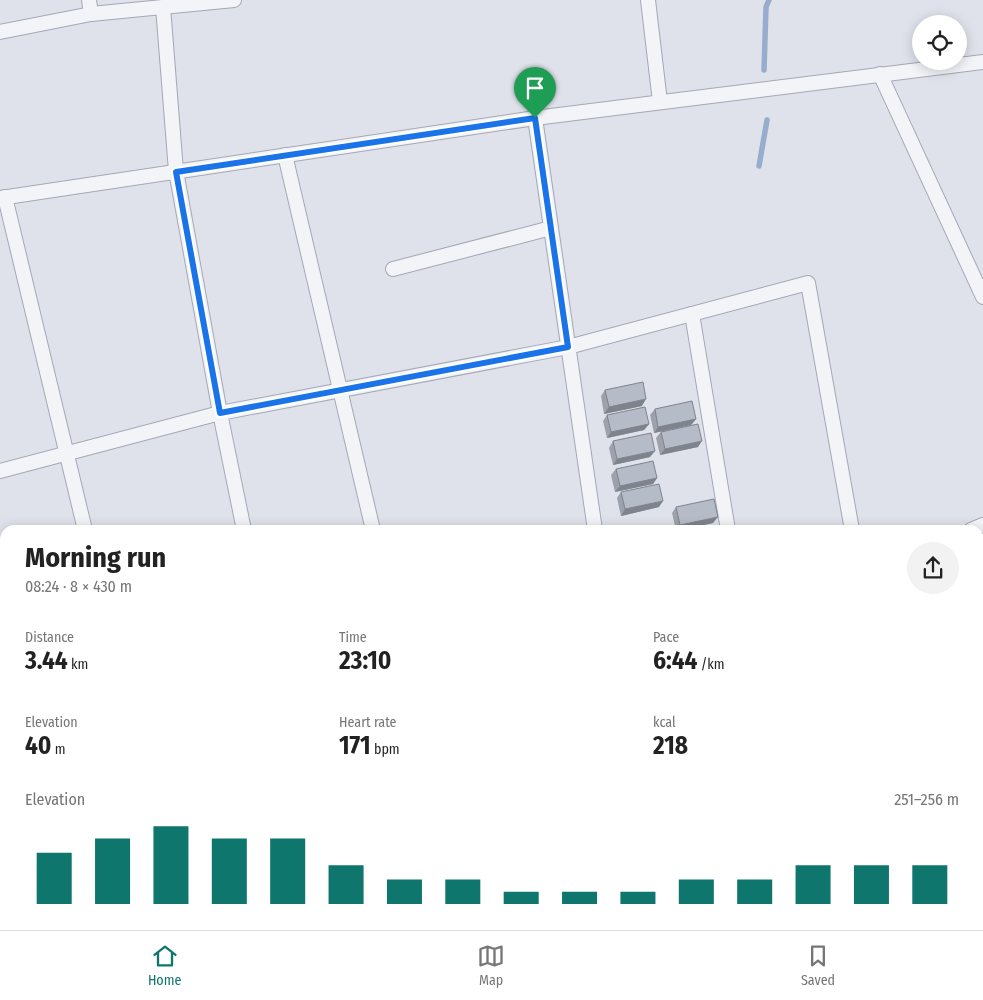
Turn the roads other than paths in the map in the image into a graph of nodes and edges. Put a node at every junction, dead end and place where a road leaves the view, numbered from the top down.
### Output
1 (234, 0) edge
2 (648, 0) edge
3 (90, 7) edge
4 (163, 7) junction
5 (0, 32) edge
6 (983, 62) edge
7 (880, 74) junction
8 (660, 102) junction
9 (535, 118) junction
10 (285, 155) junction
11 (176, 172) junction
12 (2, 197) edge
13 (551, 228) junction
14 (392, 268) dead end
15 (983, 297) edge
16 (692, 314) junction
17 (568, 347) junction
18 (340, 390) junction
19 (220, 413) junction
20 (66, 453) junction
21 (0, 471) edge
22 (84, 525) edge
23 (243, 525) edge
24 (372, 525) edge
25 (594, 525) edge
26 (727, 525) edge
27 (851, 525) edge

1 - 4 street
2 - 8 street
3 - 4 street
3 - 5 street
4 - 11 street
6 - 7 street
7 - 8 street
7 - 15 street
8 - 9 street
9 - 10 street
9 - 13 street
10 - 11 street
10 - 18 street
11 - 12 street
11 - 19 street
12 - 20 street
13 - 14 street
13 - 17 street
16 - 17 street
16 - 26 street
16 - 27 street
17 - 18 street
17 - 25 street
18 - 19 street
18 - 24 street
19 - 20 street
19 - 23 street
20 - 21 street
20 - 22 street

